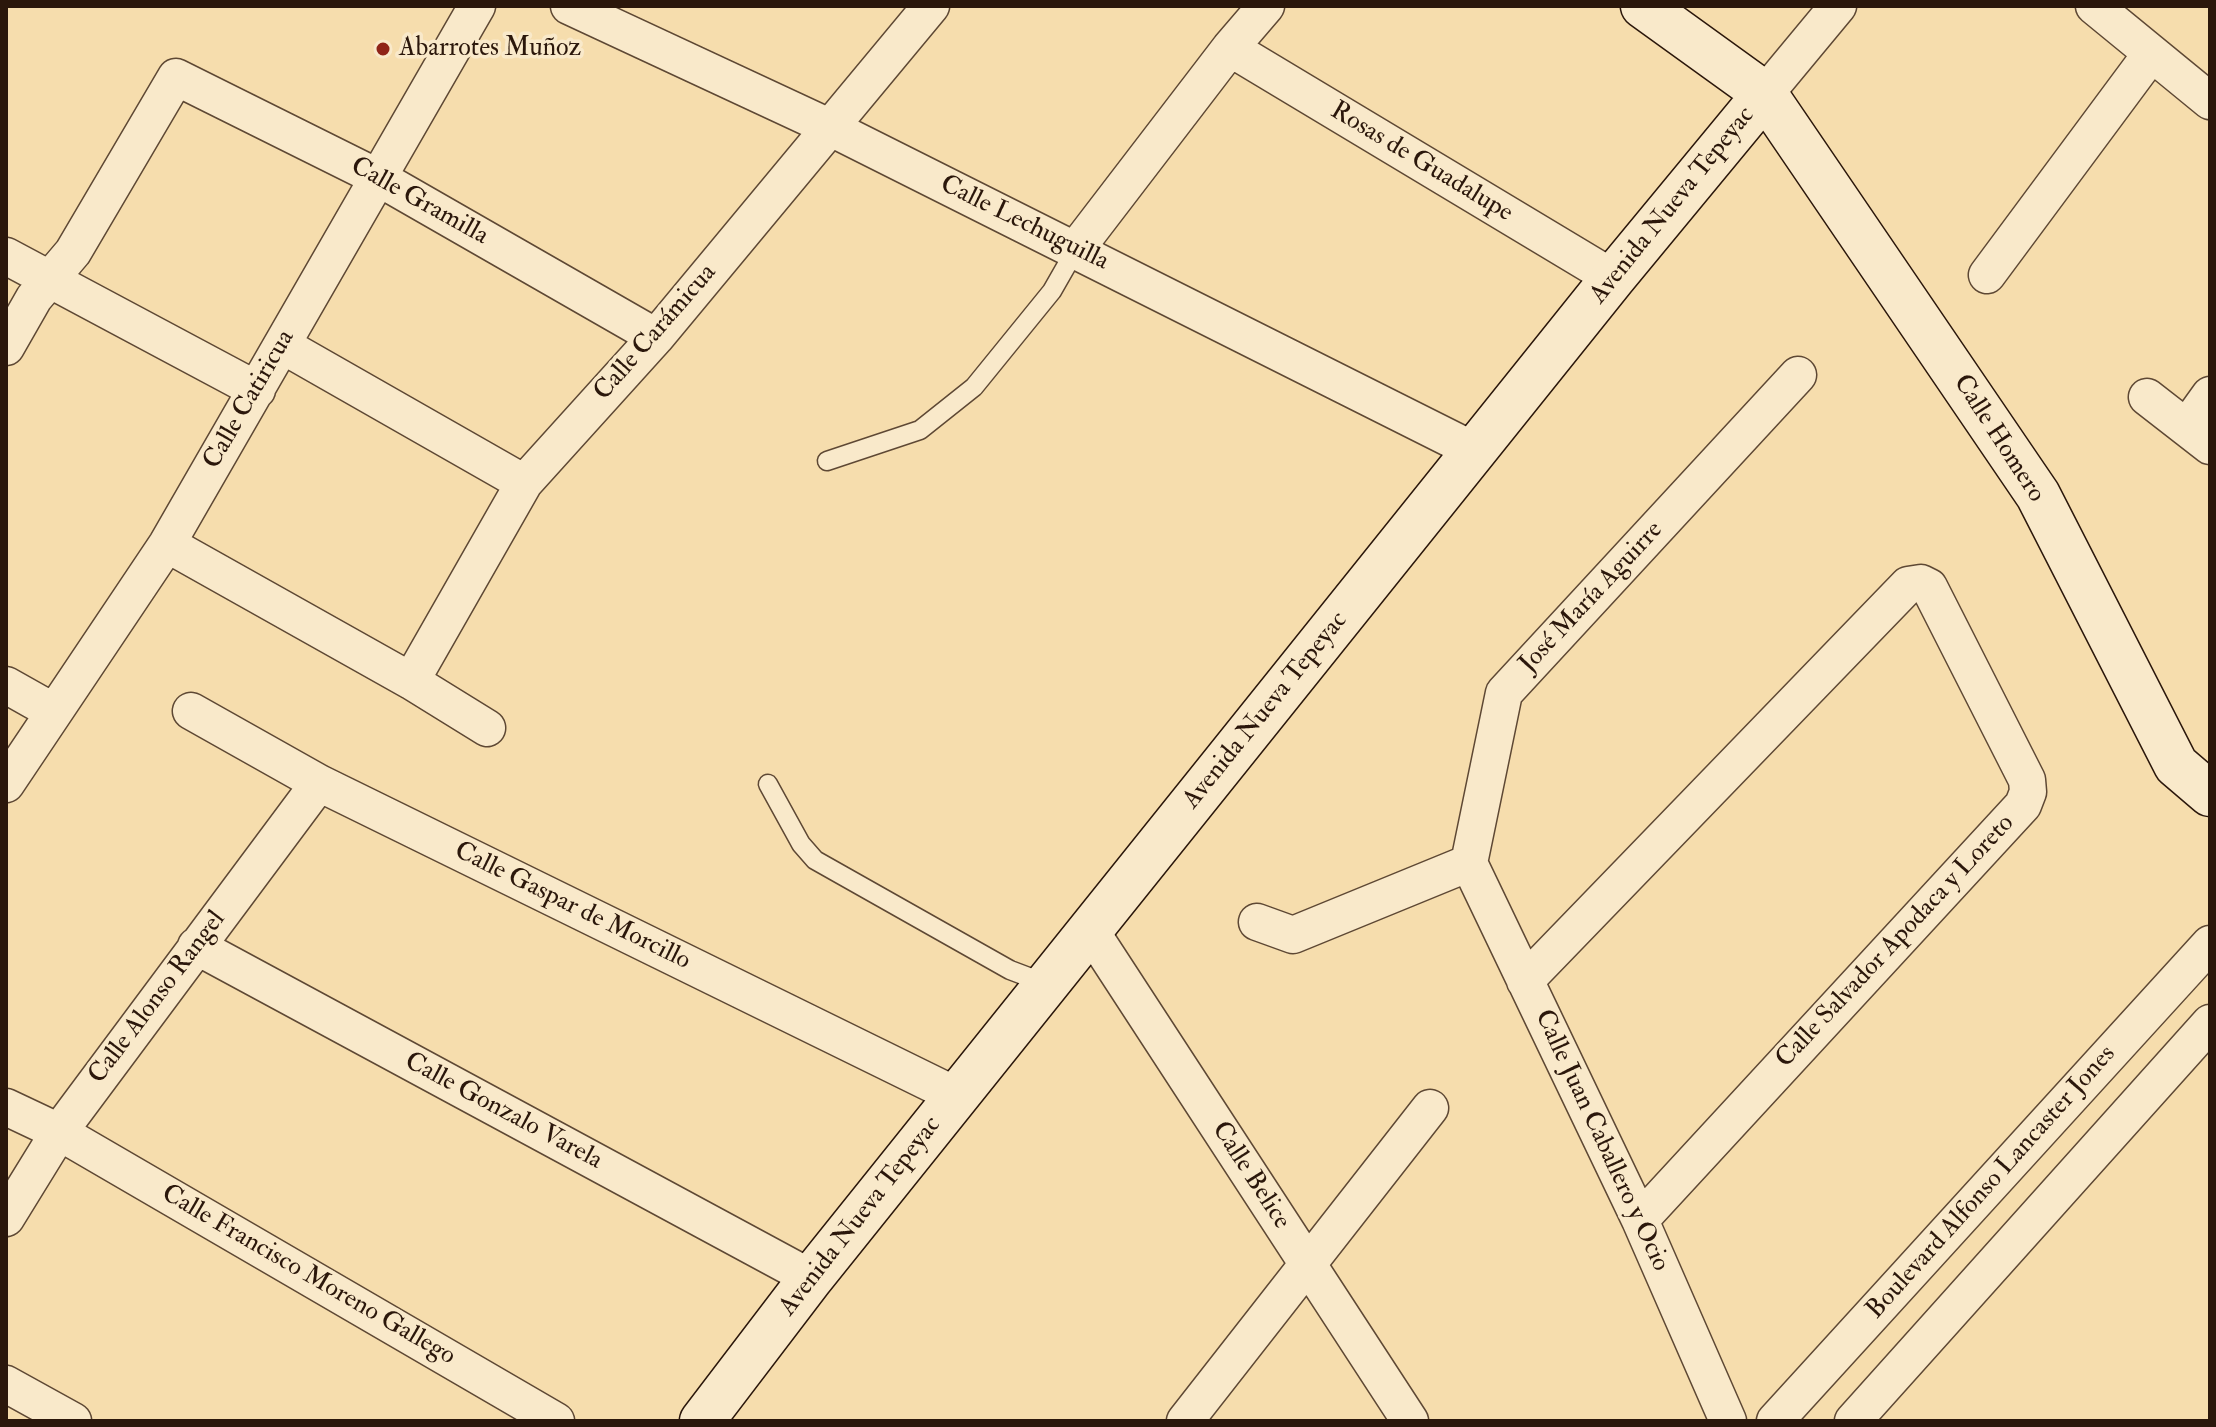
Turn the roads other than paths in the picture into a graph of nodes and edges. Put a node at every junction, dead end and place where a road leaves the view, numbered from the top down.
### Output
1 (477, 6) edge
2 (569, 6) edge
3 (931, 6) edge
4 (1266, 6) edge
5 (1643, 6) edge
6 (1838, 6) edge
7 (2094, 6) edge
8 (1230, 48) junction
9 (2151, 54) junction
10 (1765, 94) junction
11 (2210, 101) edge
12 (829, 127) junction
13 (377, 177) junction
14 (1076, 249) junction
15 (6, 256) edge
16 (1987, 275) dead end
17 (1613, 278) junction
18 (49, 281) junction
19 (656, 337) junction
20 (282, 345) junction
21 (6, 347) edge
22 (1798, 375) dead end
23 (257, 390) junction
24 (2210, 395) edge
25 (2147, 397) dead end
26 (2198, 437) edge
27 (1475, 451) junction
28 (827, 461) dead end
29 (524, 483) junction
30 (167, 544) junction
31 (411, 681) junction
32 (6, 685) edge
33 (191, 711) dead end
34 (54, 712) junction
35 (487, 728) dead end
36 (319, 783) junction
37 (6, 784) edge
38 (768, 784) dead end
39 (2210, 794) edge
40 (1469, 863) junction
41 (1257, 922) dead end
42 (1090, 930) junction
43 (2210, 944) edge
44 (196, 946) junction
45 (1525, 981) junction
46 (1047, 984) junction
47 (2210, 1023) edge
48 (957, 1096) junction
49 (6, 1107) edge
50 (1430, 1108) dead end
51 (59, 1132) junction
52 (1964, 1213) junction
53 (6, 1218) edge
54 (1640, 1220) junction
55 (2005, 1251) junction
56 (1308, 1265) junction
57 (811, 1278) junction
58 (6, 1384) edge
59 (73, 1421) edge
60 (556, 1421) edge
61 (702, 1421) edge
62 (1185, 1421) edge
63 (1410, 1421) edge
64 (1728, 1421) edge
65 (1775, 1421) edge
66 (1853, 1421) edge

1 - 13 street, Calle Catiricua
2 - 12 street, Calle Lechuguilla
3 - 12 street, Calle Carámicua
4 - 8 street
5 - 10 street, Calle Homero
6 - 10 street, Avenida Nueva Tepeyac
7 - 9 street
8 - 14 street
8 - 17 street, Rosas de Guadalupe
9 - 11 street
9 - 16 street
10 - 17 street, Avenida Nueva Tepeyac
10 - 39 street, Calle Homero
12 - 14 street, Calle Lechuguilla
12 - 19 street, Calle Carámicua
13 - 18 street, Calle Gramilla
13 - 19 street, Calle Gramilla
13 - 20 street, Calle Catiricua
14 - 27 street, Calle Lechuguilla
14 - 28 lane
15 - 18 street
17 - 27 street, Avenida Nueva Tepeyac
18 - 21 street
18 - 23 street
19 - 29 street, Calle Carámicua
20 - 23 street, Calle Catiricua
20 - 29 street
22 - 40 street, José María Aguirre
23 - 30 street, Calle Catiricua
24 - 26 street
25 - 26 street
27 - 42 street, Avenida Nueva Tepeyac
29 - 31 street, Calle Carámicua
30 - 31 street
30 - 34 street, Calle Catiricua
31 - 35 street
32 - 34 street
33 - 36 street, Calle Gaspar de Morcillo
34 - 37 street, Calle Catiricua
36 - 44 street, Calle Alonso Rangel
36 - 48 street, Calle Gaspar de Morcillo
38 - 46 lane
40 - 41 street
40 - 45 street, Calle Juan Caballero y Ocio
42 - 46 street, Avenida Nueva Tepeyac
42 - 56 street, Calle Belice
43 - 52 street, Boulevard Alfonso Lancaster Jones
44 - 51 street, Calle Alonso Rangel
44 - 57 street, Calle Gonzalo Varela
45 - 54 street, Calle Juan Caballero y Ocio
45 - 54 street, Calle Salvador Apodaca y Loreto
46 - 48 street, Avenida Nueva Tepeyac
47 - 55 street
48 - 57 street, Avenida Nueva Tepeyac
49 - 51 street, Calle Francisco Moreno Gallego
50 - 56 street
51 - 53 street, Calle Alonso Rangel
51 - 60 street, Calle Francisco Moreno Gallego
52 - 55 street
52 - 65 street, Boulevard Alfonso Lancaster Jones
54 - 64 street, Calle Juan Caballero y Ocio
55 - 66 street
56 - 62 street
56 - 63 street, Calle Belice
57 - 61 street, Avenida Nueva Tepeyac
58 - 59 street

